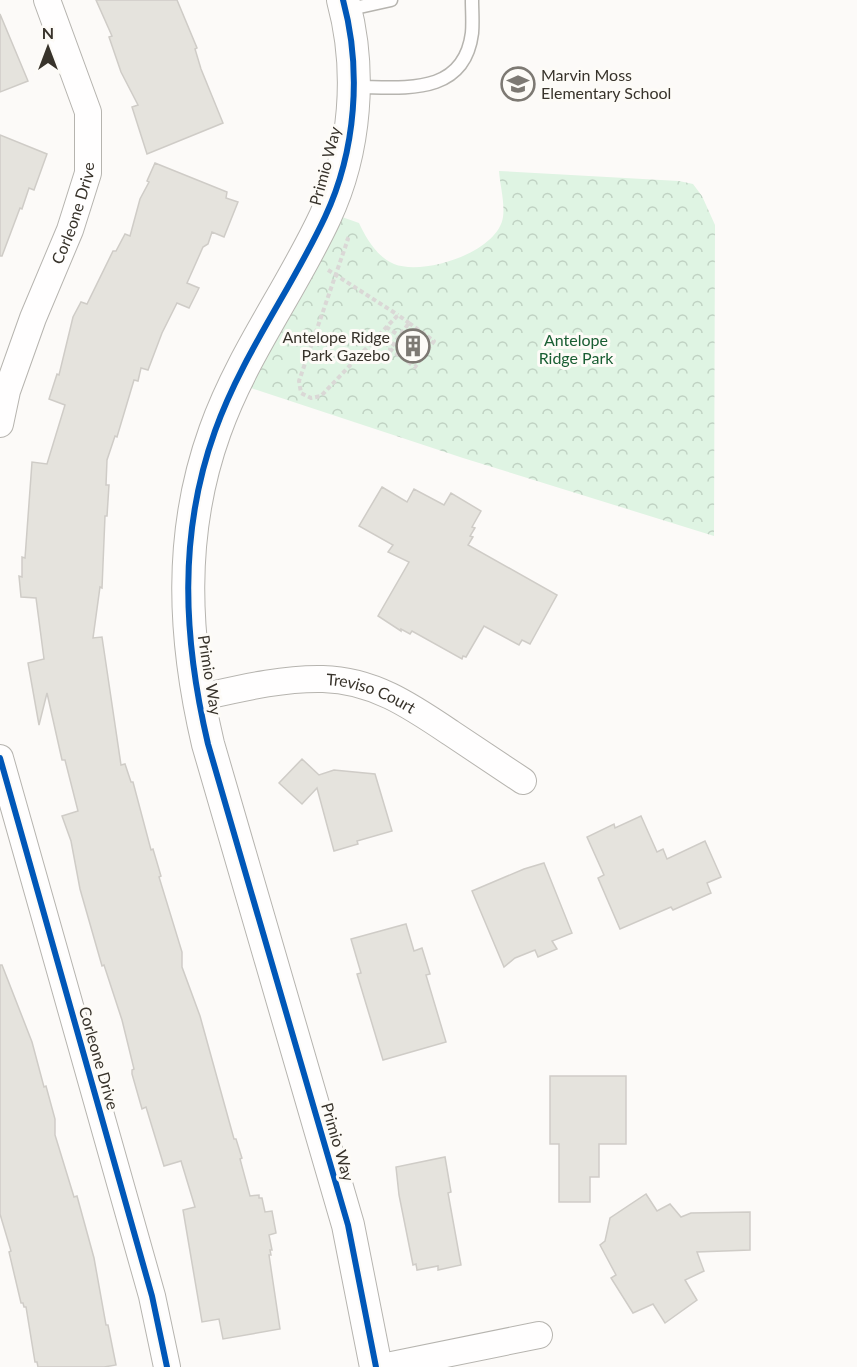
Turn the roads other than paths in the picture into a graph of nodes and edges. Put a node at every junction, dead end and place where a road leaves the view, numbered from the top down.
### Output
1 (47, 0) edge
2 (391, 0) edge
3 (472, 0) edge
4 (344, 5) edge
5 (354, 87) junction
6 (0, 424) edge
7 (197, 698) junction
8 (0, 758) edge
9 (523, 781) dead end
10 (538, 1335) dead end
11 (167, 1367) edge
12 (376, 1367) edge
13 (382, 1367) edge

1 - 6 street, Corleone Drive
2 - 4 lane
3 - 5 lane
4 - 5 street, Primio Way
5 - 7 street, Primio Way
7 - 9 street, Treviso Court
7 - 12 street, Primio Way
8 - 11 street, Corleone Drive
10 - 13 street

